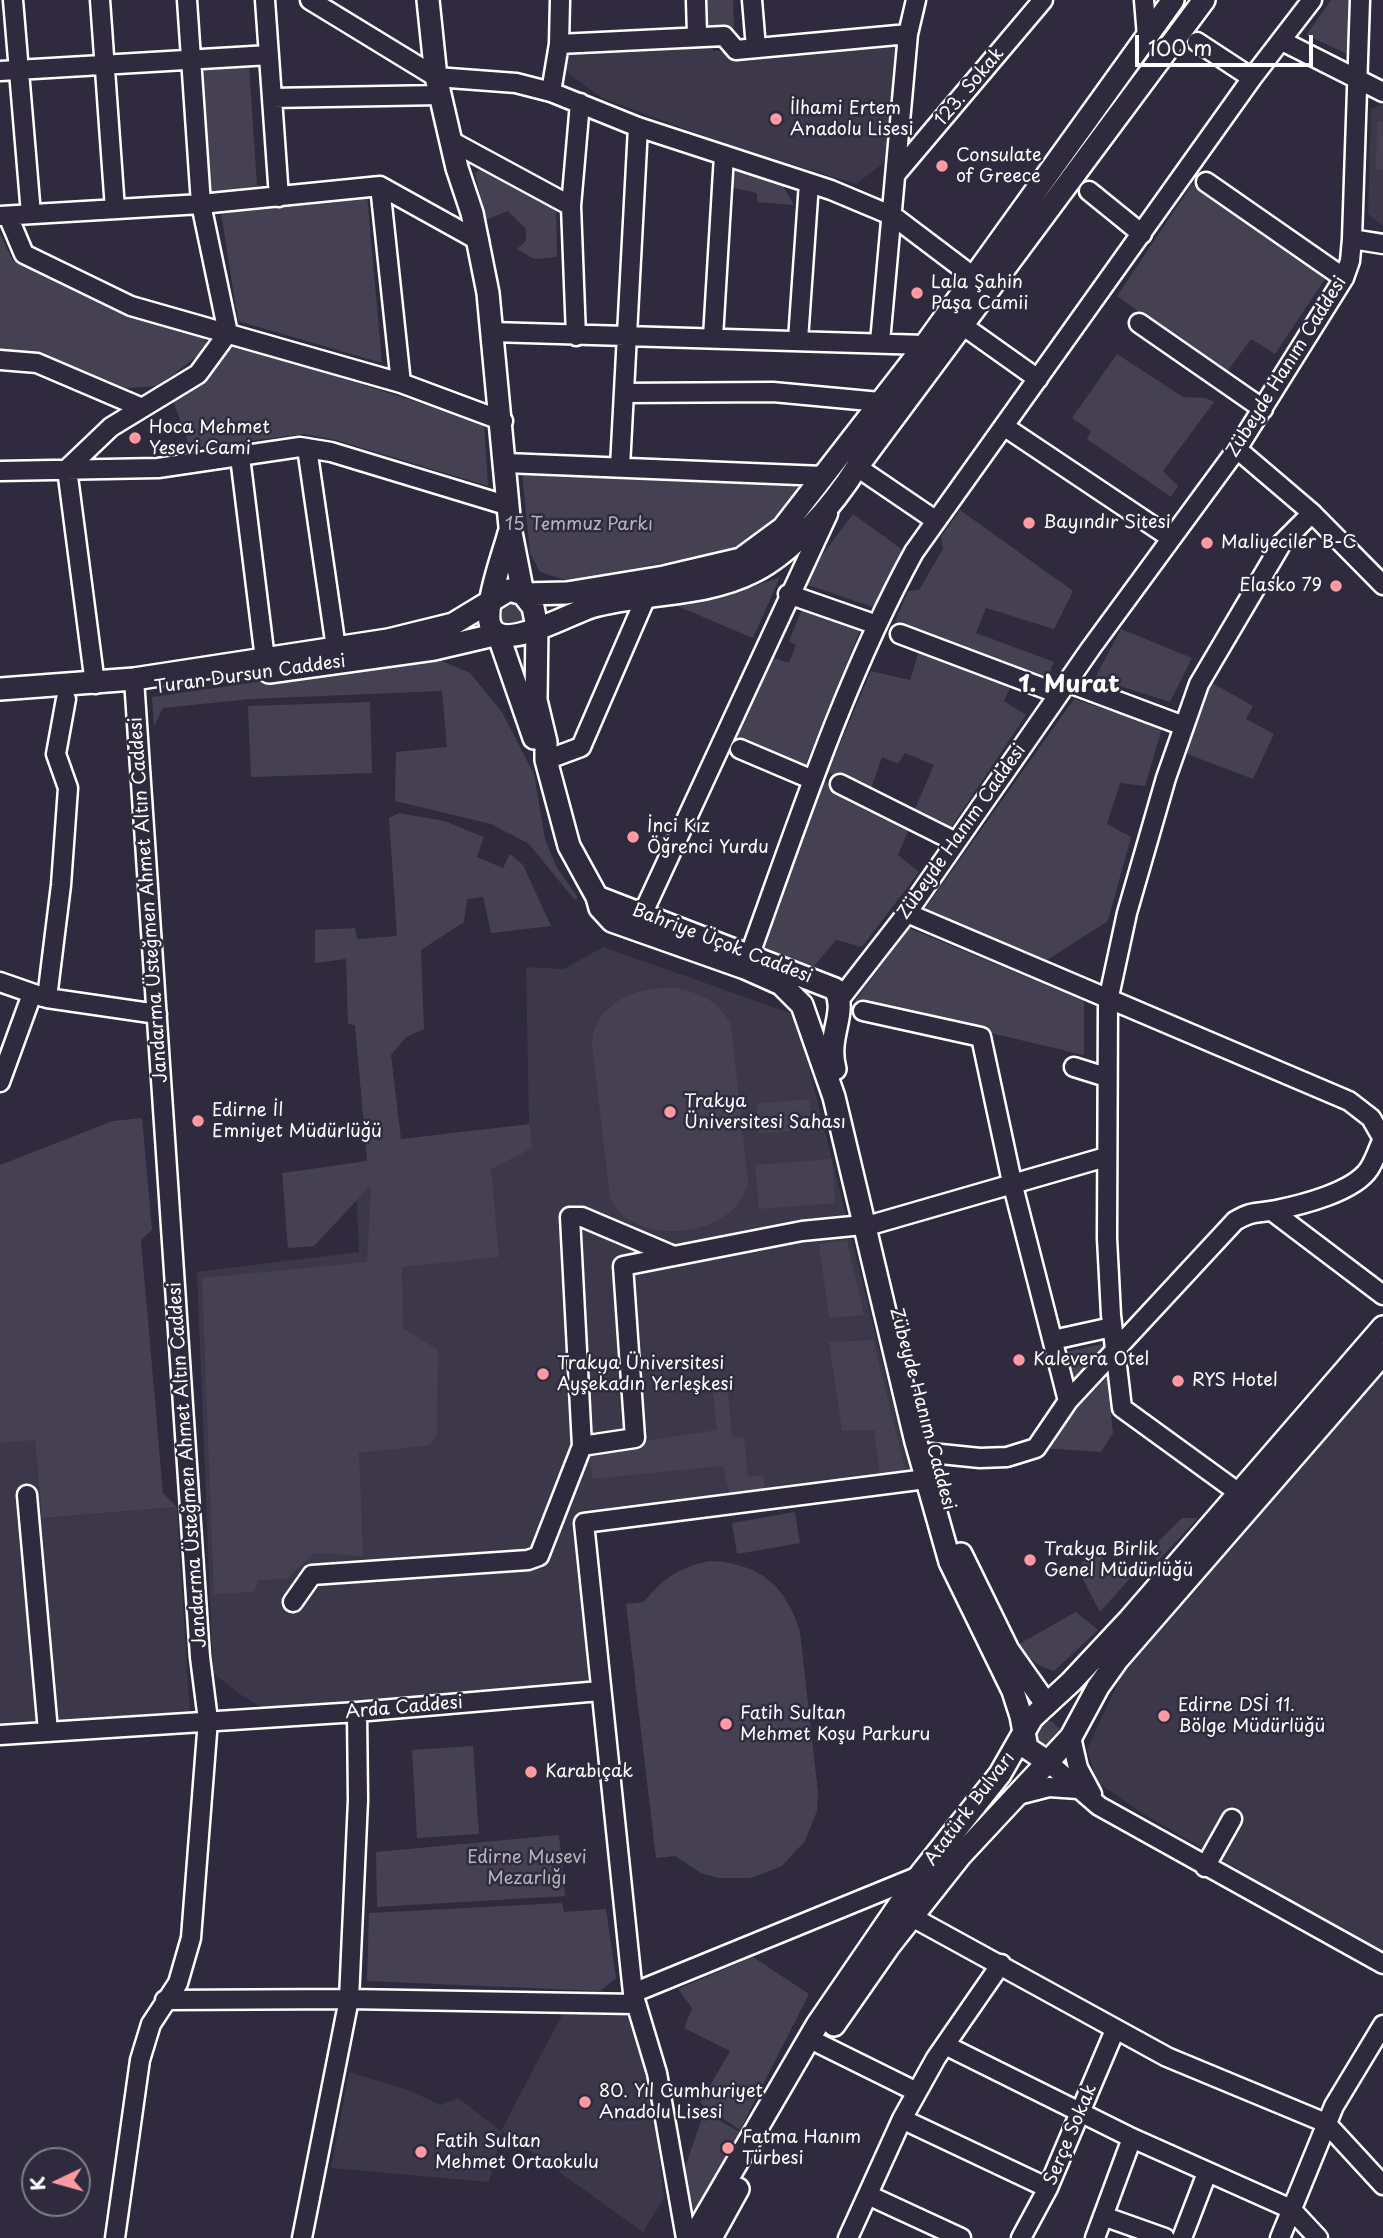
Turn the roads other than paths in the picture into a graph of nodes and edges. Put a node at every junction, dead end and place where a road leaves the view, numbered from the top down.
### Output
1 (13, 0) edge
2 (100, 0) edge
3 (187, 0) edge
4 (265, 0) edge
5 (310, 0) edge
6 (428, 0) edge
7 (560, 0) edge
8 (696, 0) edge
9 (752, 0) edge
10 (916, 0) edge
11 (1043, 0) edge
12 (1143, 0) edge
13 (1173, 0) edge
14 (1204, 0) edge
15 (1312, 0) edge
16 (1360, 0) edge
17 (908, 34) junction
18 (697, 35) junction
19 (1146, 37) junction
20 (1282, 41) junction
21 (1197, 42) dead end
22 (559, 44) junction
23 (756, 48) junction
24 (269, 55) junction
25 (190, 58) junction
26 (104, 64) junction
27 (20, 69) junction
28 (0, 71) edge
29 (1252, 78) junction
30 (1356, 79) junction
31 (438, 86) junction
32 (551, 92) junction
33 (1383, 92) edge
34 (272, 98) junction
35 (580, 103) junction
36 (638, 127) junction
37 (451, 141) junction
38 (724, 155) junction
39 (896, 174) junction
40 (1206, 182) dead end
41 (809, 183) junction
42 (380, 186) junction
43 (1089, 191) dead end
44 (279, 197) junction
45 (201, 204) junction
46 (571, 206) junction
47 (115, 209) junction
48 (32, 214) junction
49 (4, 216) edge
50 (893, 216) junction
51 (1142, 234) junction
52 (1352, 239) junction
53 (479, 241) junction
54 (1383, 244) edge
55 (975, 278) junction
56 (1344, 278) junction
57 (1139, 323) dead end
58 (962, 325) junction
59 (492, 332) junction
60 (228, 333) junction
61 (576, 336) junction
62 (713, 337) junction
63 (626, 338) junction
64 (798, 340) junction
65 (880, 342) junction
66 (925, 345) junction
67 (0, 360) edge
68 (1038, 379) junction
69 (401, 383) junction
70 (624, 393) junction
71 (880, 402) junction
72 (140, 407) junction
73 (1263, 408) junction
74 (503, 421) junction
75 (1006, 427) junction
76 (307, 448) junction
77 (1237, 449) junction
78 (240, 457) junction
79 (506, 463) junction
80 (620, 467) junction
81 (857, 467) junction
82 (67, 469) junction
83 (0, 471) edge
84 (823, 476) junction
85 (834, 502) junction
86 (1312, 513) junction
87 (510, 517) junction
88 (935, 520) junction
89 (1171, 538) junction
90 (1383, 585) edge
91 (523, 594) junction
92 (788, 594) junction
93 (646, 597) junction
94 (491, 601) junction
95 (877, 625) junction
96 (537, 627) junction
97 (498, 634) junction
98 (900, 634) dead end
99 (336, 648) junction
100 (265, 659) junction
101 (95, 684) junction
102 (134, 685) junction
103 (1064, 688) junction
104 (0, 690) edge
105 (66, 699) junction
106 (0, 704) edge
107 (1184, 726) junction
108 (740, 749) dead end
109 (546, 760) junction
110 (813, 780) junction
111 (840, 784) dead end
112 (956, 842) junction
113 (597, 897) junction
114 (906, 913) junction
115 (642, 915) junction
116 (747, 961) junction
117 (0, 982) edge
118 (39, 996) junction
119 (840, 999) junction
120 (1108, 1001) junction
121 (863, 1011) dead end
122 (157, 1014) junction
123 (809, 1019) junction
124 (836, 1021) junction
125 (1074, 1067) dead end
126 (1105, 1077) junction
127 (0, 1082) edge
128 (1383, 1139) edge
129 (1106, 1157) junction
130 (1012, 1182) junction
131 (1272, 1211) junction
132 (869, 1224) junction
133 (674, 1256) junction
134 (1383, 1295) edge
135 (1112, 1327) junction
136 (1383, 1327) edge
137 (1054, 1340) junction
138 (1114, 1350) junction
139 (1383, 1354) edge
140 (1068, 1401) junction
141 (582, 1446) junction
142 (932, 1452) junction
143 (926, 1479) junction
144 (1240, 1493) junction
145 (27, 1495) dead end
146 (293, 1602) dead end
147 (600, 1691) junction
148 (1046, 1704) junction
149 (357, 1712) junction
150 (208, 1720) junction
151 (48, 1731) junction
152 (1024, 1734) junction
153 (0, 1735) edge
154 (1071, 1737) junction
155 (1048, 1762) junction
156 (1078, 1789) junction
157 (1014, 1796) junction
158 (1099, 1806) junction
159 (1233, 1819) dead end
160 (1205, 1867) junction
161 (919, 1876) junction
162 (912, 1917) junction
163 (1001, 1964) junction
164 (1383, 1964) edge
165 (634, 1998) junction
166 (349, 1999) junction
167 (165, 2000) junction
168 (1383, 2025) edge
169 (1115, 2030) junction
170 (820, 2044) junction
171 (945, 2045) junction
172 (1378, 2050) edge
173 (917, 2092) junction
174 (1081, 2114) junction
175 (902, 2119) junction
176 (1326, 2123) junction
177 (1132, 2138) junction
178 (1207, 2173) junction
179 (1383, 2185) edge
180 (1048, 2188) junction
181 (868, 2195) junction
182 (1291, 2209) junction
183 (1103, 2216) junction
184 (116, 2238) edge
185 (302, 2238) edge
186 (685, 2238) edge
187 (693, 2238) edge
188 (711, 2238) edge
189 (848, 2238) edge
190 (961, 2238) edge
191 (1021, 2238) edge
192 (1096, 2238) edge
193 (1165, 2238) edge
194 (1182, 2238) edge
195 (1280, 2238) edge
196 (1318, 2238) edge

1 - 27 street
2 - 26 street
3 - 25 street
4 - 24 street
5 - 31 street
6 - 31 main road
7 - 22 street
8 - 18 street
9 - 23 street
10 - 17 street
11 - 39 street, 123. Sokak
12 - 19 street
13 - 19 main road
14 - 58 main road
15 - 20 street
16 - 30 street, Zübeyde Hanım Caddesi
17 - 23 street
17 - 39 street
18 - 22 street
18 - 23 street
19 - 55 main road
20 - 29 street
20 - 30 street
21 - 29 street
22 - 32 street
24 - 25 street
24 - 34 street
25 - 26 street
25 - 45 street
26 - 27 street
26 - 47 street
27 - 28 street
27 - 48 street
29 - 51 street
30 - 33 street
30 - 52 street, Zübeyde Hanım Caddesi
31 - 32 street
31 - 34 street
31 - 37 main road
32 - 35 street
34 - 44 street
35 - 36 street
35 - 46 street
36 - 38 street
36 - 63 street
37 - 46 street
37 - 53 main road
38 - 41 street
38 - 62 street
39 - 50 street
40 - 56 street
41 - 50 street
41 - 64 street
42 - 44 street
42 - 53 street
42 - 69 street
43 - 51 street
44 - 45 street
45 - 47 street
45 - 60 street
46 - 61 street
47 - 48 street
48 - 49 street
49 - 60 street
50 - 55 street
50 - 65 street
51 - 68 street
52 - 54 street
52 - 56 street, Zübeyde Hanım Caddesi
53 - 59 main road
55 - 66 main road
56 - 73 street, Zübeyde Hanım Caddesi
57 - 73 street
58 - 68 street
58 - 81 main road
59 - 61 street
59 - 74 main road
60 - 69 street
60 - 72 street
61 - 63 street
62 - 63 street
62 - 64 street
63 - 70 street
64 - 65 street
65 - 66 street
66 - 71 main road
67 - 72 street
68 - 75 street
69 - 74 street
70 - 71 street
70 - 80 street
71 - 84 main road
72 - 82 street
73 - 77 street, Zübeyde Hanım Caddesi
74 - 79 main road
75 - 88 street
75 - 89 street
76 - 78 street
76 - 87 street
76 - 99 street
77 - 86 street
77 - 89 street, Zübeyde Hanım Caddesi
78 - 82 street
78 - 100 street
79 - 80 street
79 - 87 main road
80 - 84 street
81 - 85 main road
81 - 88 street
82 - 83 street
82 - 101 street
84 - 91 main road
85 - 92 street
85 - 93 main road
86 - 90 street
86 - 107 street
87 - 91 main road
87 - 94 main road
88 - 95 street
89 - 103 street, Zübeyde Hanım Caddesi
91 - 94 main road
91 - 96 main road
92 - 95 street
92 - 115 street
93 - 96 main road
93 - 109 street
94 - 97 main road
94 - 99 main road, Turan Dursun Caddesi
95 - 110 street
96 - 97 main road
96 - 109 main road, Bahriye Üçok Caddesi
97 - 102 main road, Turan Dursun Caddesi
97 - 109 main road, Bahriye Üçok Caddesi
98 - 103 street
99 - 100 main road, Turan Dursun Caddesi
100 - 102 main road, Turan Dursun Caddesi
101 - 102 main road, Turan Dursun Caddesi
101 - 104 main road, Turan Dursun Caddesi
102 - 105 main road, Turan Dursun Caddesi
102 - 122 street, Jandarma Üsteğmen Ahmet Altın Caddesi
103 - 107 street
103 - 112 street, Zübeyde Hanım Caddesi
105 - 106 main road, Turan Dursun Caddesi
105 - 118 street
107 - 120 street
108 - 110 street
109 - 113 main road, Bahriye Üçok Caddesi
110 - 116 street
111 - 112 street
112 - 114 street, Zübeyde Hanım Caddesi
113 - 115 main road, Bahriye Üçok Caddesi
113 - 116 main road, Bahriye Üçok Caddesi
114 - 119 street, Zübeyde Hanım Caddesi
114 - 120 street
115 - 116 main road, Bahriye Üçok Caddesi
116 - 119 main road, Bahriye Üçok Caddesi
116 - 123 main road, Bahriye Üçok Caddesi
117 - 118 street
118 - 122 street
118 - 127 street
119 - 124 main road, Zübeyde Hanım Caddesi
120 - 126 street
120 - 128 street
121 - 130 street
122 - 150 street, Jandarma Üsteğmen Ahmet Altın Caddesi
123 - 124 main road
123 - 132 main road, Zübeyde Hanım Caddesi
124 - 132 main road, Zübeyde Hanım Caddesi
125 - 126 street
126 - 129 street
128 - 131 street
129 - 130 street
129 - 135 street
130 - 132 street
130 - 137 street
131 - 134 street
131 - 138 street
132 - 133 street
132 - 142 main road, Zübeyde Hanım Caddesi
132 - 143 main road, Zübeyde Hanım Caddesi
133 - 141 street
133 - 141 street
135 - 137 street
135 - 138 street
136 - 144 main road, Atatürk Bulvarı
137 - 140 street
138 - 140 street
138 - 144 street
139 - 154 main road, Atatürk Bulvarı
140 - 142 street
141 - 146 street
142 - 148 main road, Zübeyde Hanım Caddesi
143 - 147 street
143 - 152 main road, Zübeyde Hanım Caddesi
144 - 148 main road, Atatürk Bulvarı
145 - 151 street
147 - 149 street, Arda Caddesi
147 - 165 street
148 - 152 main road, Atatürk Bulvarı
148 - 154 main road
149 - 150 street, Arda Caddesi
149 - 166 street
150 - 151 street, Arda Caddesi
150 - 167 street, Jandarma Üsteğmen Ahmet Altın Caddesi
151 - 153 street, Arda Caddesi
152 - 155 main road
152 - 161 main road, Atatürk Bulvarı
154 - 155 main road, Atatürk Bulvarı
154 - 158 street
155 - 156 street
155 - 157 main road, Atatürk Bulvarı
156 - 157 street
156 - 158 street
157 - 162 main road, Atatürk Bulvarı
158 - 160 street
159 - 160 street
160 - 164 street
161 - 165 street
161 - 187 main road, Atatürk Bulvarı
162 - 163 street
162 - 170 main road, Atatürk Bulvarı
163 - 169 street
163 - 171 street
165 - 166 street
165 - 186 street
166 - 167 street
166 - 185 street
167 - 184 street, Jandarma Üsteğmen Ahmet Altın Caddesi
168 - 172 street
169 - 174 street, Serçe Sokak
169 - 176 street
170 - 173 street
170 - 188 main road, Atatürk Bulvarı
171 - 173 street
171 - 174 street
172 - 176 street
173 - 175 street
174 - 177 street
174 - 180 street, Serçe Sokak
175 - 180 street
175 - 181 street
176 - 179 street
176 - 182 street
177 - 178 street
177 - 183 street
178 - 182 street
178 - 194 street
180 - 191 street, Serçe Sokak
181 - 189 street
181 - 190 street
182 - 195 street
182 - 196 street
183 - 192 street
183 - 193 street

